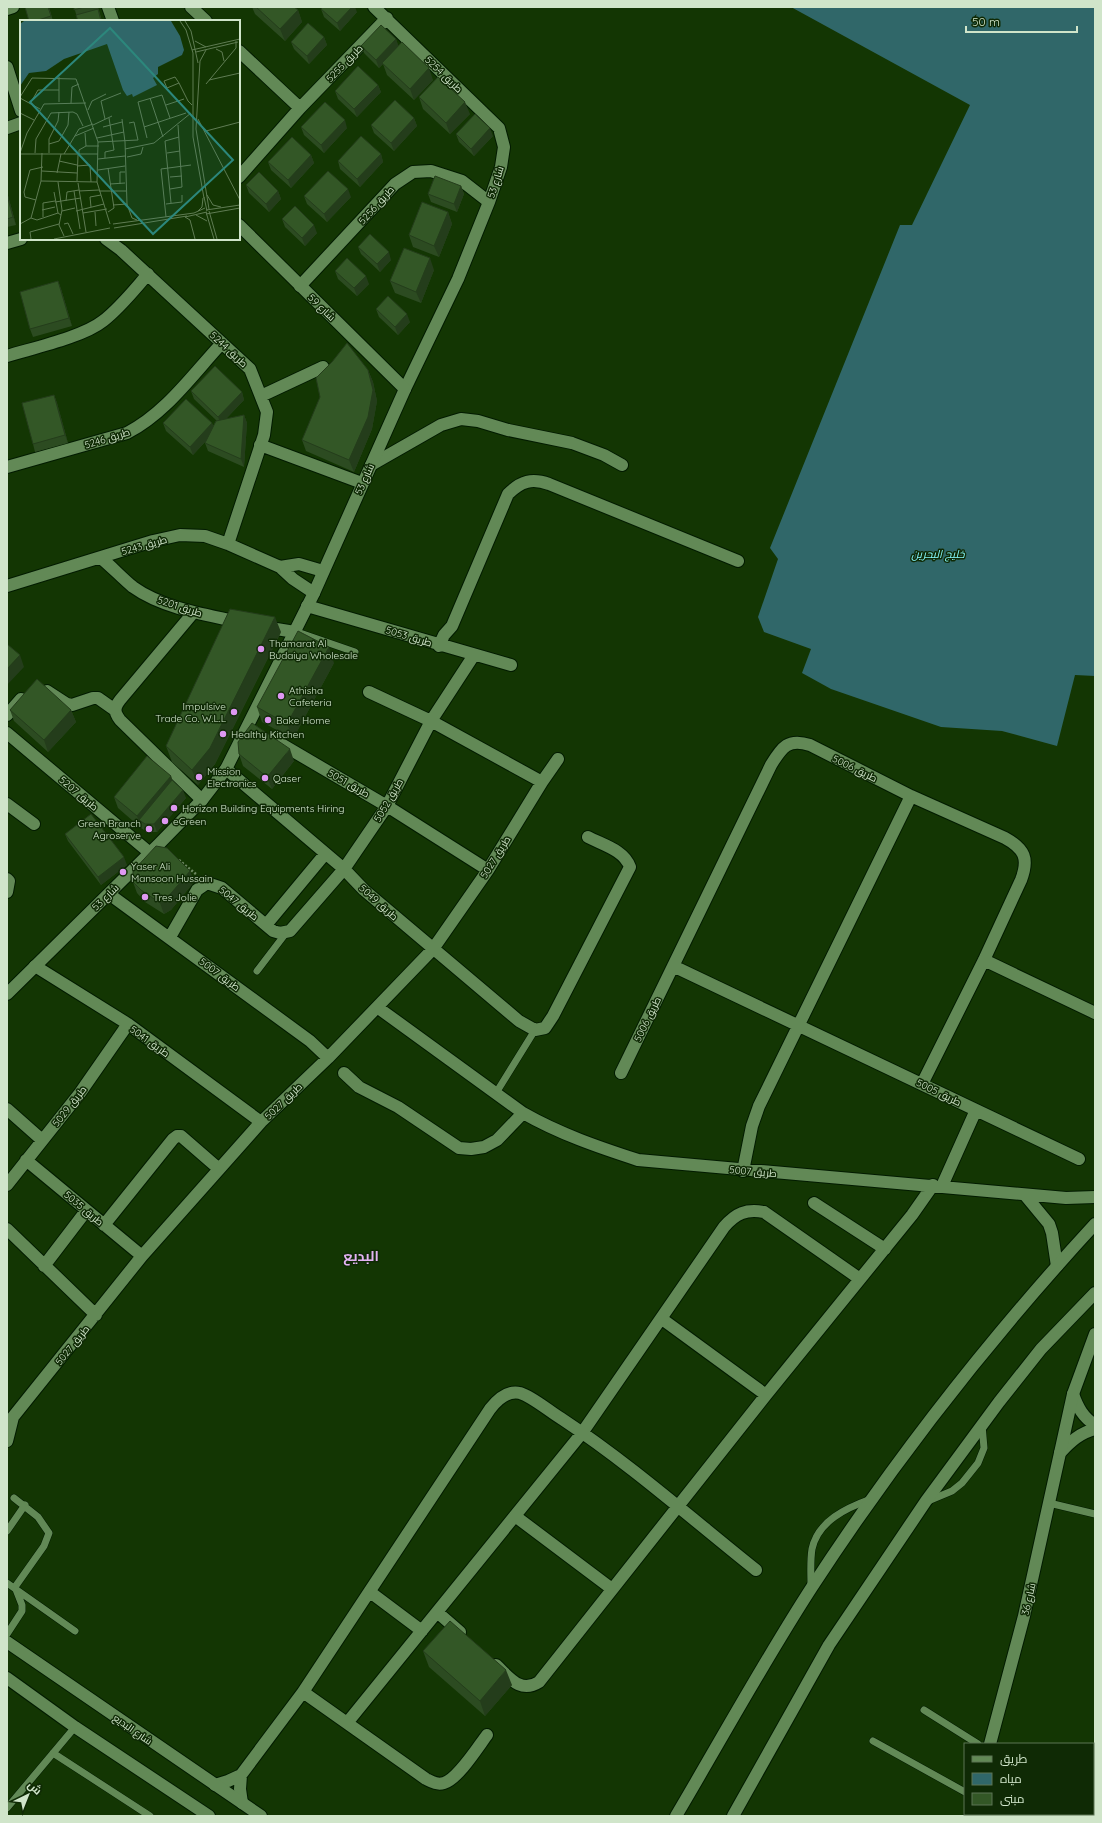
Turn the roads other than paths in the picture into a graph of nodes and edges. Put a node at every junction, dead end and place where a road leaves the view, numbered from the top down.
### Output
1 (14, 7) edge
2 (108, 7) edge
3 (191, 7) edge
4 (374, 7) edge
5 (7, 10) edge
6 (387, 18) junction
7 (113, 20) edge
8 (205, 20) edge
9 (240, 52) edge
10 (7, 67) edge
11 (20, 108) edge
12 (300, 108) junction
13 (20, 123) edge
14 (7, 128) edge
15 (504, 147) joint
16 (240, 176) edge
17 (489, 202) junction
18 (240, 226) edge
19 (20, 239) edge
20 (107, 240) edge
21 (7, 243) edge
22 (148, 274) junction
23 (300, 286) junction
24 (222, 343) junction
25 (7, 356) edge
26 (323, 367) dead end
27 (405, 389) junction
28 (261, 396) junction
29 (260, 445) junction
30 (371, 465) junction
31 (622, 465) dead end
32 (7, 467) edge
33 (362, 483) junction
34 (228, 544) junction
35 (101, 558) junction
36 (738, 560) dead end
37 (280, 567) junction
38 (323, 571) junction
39 (7, 586) edge
40 (314, 593) junction
41 (307, 606) junction
42 (193, 612) junction
43 (295, 632) junction
44 (444, 647) junction
45 (355, 652) dead end
46 (474, 655) junction
47 (511, 666) dead end
48 (369, 692) dead end
49 (115, 710) junction
50 (7, 715) edge
51 (431, 721) junction
52 (249, 724) junction
53 (7, 733) edge
54 (558, 759) dead end
55 (226, 769) junction
56 (542, 782) junction
57 (911, 796) junction
58 (202, 800) junction
59 (7, 804) edge
60 (387, 806) junction
61 (34, 824) dead end
62 (588, 837) dead end
63 (150, 853) junction
64 (325, 854) junction
65 (344, 869) junction
66 (488, 870) junction
67 (109, 894) junction
68 (266, 925) junction
69 (286, 933) junction
70 (170, 936) junction
71 (433, 949) junction
72 (984, 960) junction
73 (35, 966) junction
74 (673, 966) junction
75 (257, 971) dead end
76 (7, 994) edge
77 (377, 1007) junction
78 (1095, 1013) edge
79 (128, 1024) junction
80 (798, 1026) junction
81 (535, 1030) junction
82 (328, 1058) junction
83 (344, 1073) dead end
84 (621, 1073) dead end
85 (922, 1084) junction
86 (496, 1093) junction
87 (7, 1109) edge
88 (976, 1110) junction
89 (523, 1113) junction
90 (261, 1122) junction
91 (42, 1140) junction
92 (1079, 1159) dead end
93 (26, 1160) junction
94 (219, 1169) junction
95 (743, 1171) junction
96 (7, 1185) edge
97 (937, 1186) junction
98 (1025, 1195) junction
99 (1095, 1197) edge
100 (814, 1203) dead end
101 (86, 1211) junction
102 (1095, 1224) edge
103 (104, 1225) junction
104 (7, 1229) edge
105 (885, 1249) junction
106 (142, 1256) junction
107 (44, 1266) junction
108 (1057, 1266) junction
109 (860, 1279) junction
110 (1095, 1293) edge
111 (96, 1315) junction
112 (662, 1319) junction
113 (1095, 1334) edge
114 (1073, 1394) junction
115 (766, 1395) junction
116 (10, 1415) edge
117 (982, 1424) junction
118 (1095, 1425) edge
119 (1095, 1429) edge
120 (582, 1433) junction
121 (7, 1440) edge
122 (1060, 1453) junction
123 (14, 1498) dead end
124 (871, 1499) junction
125 (926, 1501) junction
126 (1049, 1503) junction
127 (25, 1505) junction
128 (678, 1506) junction
129 (1095, 1514) edge
130 (515, 1516) junction
131 (7, 1531) edge
132 (756, 1570) dead end
133 (7, 1583) edge
134 (15, 1587) junction
135 (811, 1588) junction
136 (612, 1589) junction
137 (370, 1592) junction
138 (437, 1612) junction
139 (75, 1631) dead end
140 (422, 1631) junction
141 (7, 1634) edge
142 (467, 1638) edge
143 (7, 1642) edge
144 (490, 1659) edge
145 (7, 1678) edge
146 (303, 1692) junction
147 (924, 1710) dead end
148 (347, 1723) junction
149 (75, 1726) junction
150 (487, 1735) dead end
151 (873, 1741) dead end
152 (976, 1743) edge
153 (990, 1743) edge
154 (53, 1753) junction
155 (241, 1775) junction
156 (215, 1785) junction
157 (964, 1791) edge
158 (242, 1803) junction
159 (7, 1808) edge
160 (150, 1816) edge
161 (209, 1816) edge
162 (260, 1816) edge
163 (676, 1816) edge
164 (733, 1816) edge

1 - 5 street
2 - 7 street
3 - 8 street
4 - 6 street, طريق 5254
6 - 12 street, طريق 5255
6 - 15 street, طريق 5254
9 - 12 street
10 - 11 street
12 - 16 street, طريق 5255
13 - 14 street
15 - 17 street, شارع 53
17 - 23 street, طريق 5256
17 - 27 street, شارع 53
18 - 23 street, شارع 59
19 - 21 street
20 - 22 street, طريق 5244
22 - 24 street, طريق 5244
22 - 25 street
23 - 27 street, شارع 59
24 - 28 street, طريق 5244
24 - 32 street, طريق 5246
26 - 28 street
27 - 30 street, شارع 53
28 - 29 street, طريق 5244
29 - 33 street
29 - 34 street, طريق 5244
30 - 31 street
30 - 33 street, شارع 53
33 - 38 street, شارع 53
34 - 35 street, طريق 5243
34 - 37 street, طريق 5243
35 - 39 street, طريق 5243
35 - 42 street, طريق 5201
36 - 44 street
37 - 38 street
37 - 40 street, طريق 5243
38 - 40 street, شارع 53
40 - 41 street, شارع 53
41 - 43 street, شارع 53
41 - 44 street, طريق 5053
42 - 43 street, طريق 5201
42 - 49 street
43 - 45 lane
43 - 52 street, شارع 53
44 - 46 street, طريق 5053
46 - 47 street, طريق 5053
46 - 51 street, طريق 5052
48 - 51 street
49 - 50 street
49 - 58 street
51 - 56 street
51 - 60 street, طريق 5052
52 - 55 street, شارع 53
52 - 60 street, طريق 5051
53 - 63 street, طريق 5207
54 - 56 street, طريق 5027
55 - 58 street, شارع 53
55 - 64 street, طريق 5049
56 - 66 street, طريق 5027
57 - 72 street, طريق 5006
57 - 74 street, طريق 5006
57 - 80 street
58 - 63 street, شارع 53
59 - 61 street
60 - 65 street, طريق 5052
60 - 66 street, طريق 5051
62 - 81 street
63 - 67 street, شارع 53
64 - 65 street, طريق 5049
64 - 68 street
65 - 69 street, طريق 5052
65 - 71 street, طريق 5049
66 - 71 street, طريق 5027
67 - 70 street, طريق 5007
67 - 73 street, شارع 53
68 - 69 street, طريق 5047
68 - 70 street, طريق 5047
69 - 75 lane
70 - 82 street, طريق 5007
71 - 77 street, طريق 5027
71 - 81 street, طريق 5049
72 - 78 street
72 - 85 street, طريق 5006
73 - 76 street, شارع 53
73 - 79 street, طريق 5041
74 - 80 street, طريق 5005
74 - 84 street, طريق 5006
77 - 82 street, طريق 5027
77 - 86 street, طريق 5007
79 - 90 street, طريق 5041
79 - 91 street, طريق 5029
80 - 85 street, طريق 5005
80 - 95 street
81 - 86 lane
82 - 90 street, طريق 5027
83 - 89 street
85 - 88 street, طريق 5005
86 - 89 street, طريق 5007
87 - 91 street
88 - 92 street, طريق 5005
88 - 97 street
89 - 95 street, طريق 5007
90 - 94 street, طريق 5027
91 - 93 street, طريق 5029
93 - 96 street, طريق 5029
93 - 101 street, طريق 5035
94 - 103 street
94 - 106 street, طريق 5027
95 - 97 street, طريق 5007
97 - 98 street, طريق 5007
97 - 105 street
98 - 99 street, طريق 5007
98 - 108 street
100 - 105 street
101 - 103 street, طريق 5035
101 - 107 street
102 - 108 street
103 - 106 street, طريق 5035
104 - 107 street
105 - 109 street
106 - 111 street, طريق 5027
107 - 111 street
108 - 124 street
109 - 112 street
109 - 115 street
110 - 117 street
111 - 116 street, طريق 5027
112 - 115 street
112 - 120 street
113 - 114 street, شارع 36
114 - 118 street
114 - 122 street, شارع 36
115 - 128 street
116 - 121 street, طريق 5027
117 - 125 street
117 - 125 lane
119 - 122 street
120 - 128 street
120 - 130 street
120 - 137 street
122 - 126 street, شارع 36
123 - 127 lane
124 - 135 street
124 - 135 lane
125 - 164 street
126 - 129 lane
126 - 153 street, شارع 36
127 - 131 lane
127 - 134 lane
128 - 132 street
128 - 136 street
130 - 136 street
130 - 138 street
133 - 134 lane
134 - 139 lane
134 - 141 lane
135 - 163 street
136 - 144 street
137 - 140 street
137 - 146 street
138 - 140 street
138 - 142 street
140 - 148 street
143 - 156 street, شارع البديع
145 - 149 street
146 - 148 street
146 - 155 street
147 - 152 lane
148 - 150 street
149 - 154 lane
149 - 161 street
151 - 157 lane
154 - 159 lane
154 - 160 lane
155 - 156 street
155 - 158 street
156 - 158 street, شارع البديع
158 - 162 street, شارع البديع

